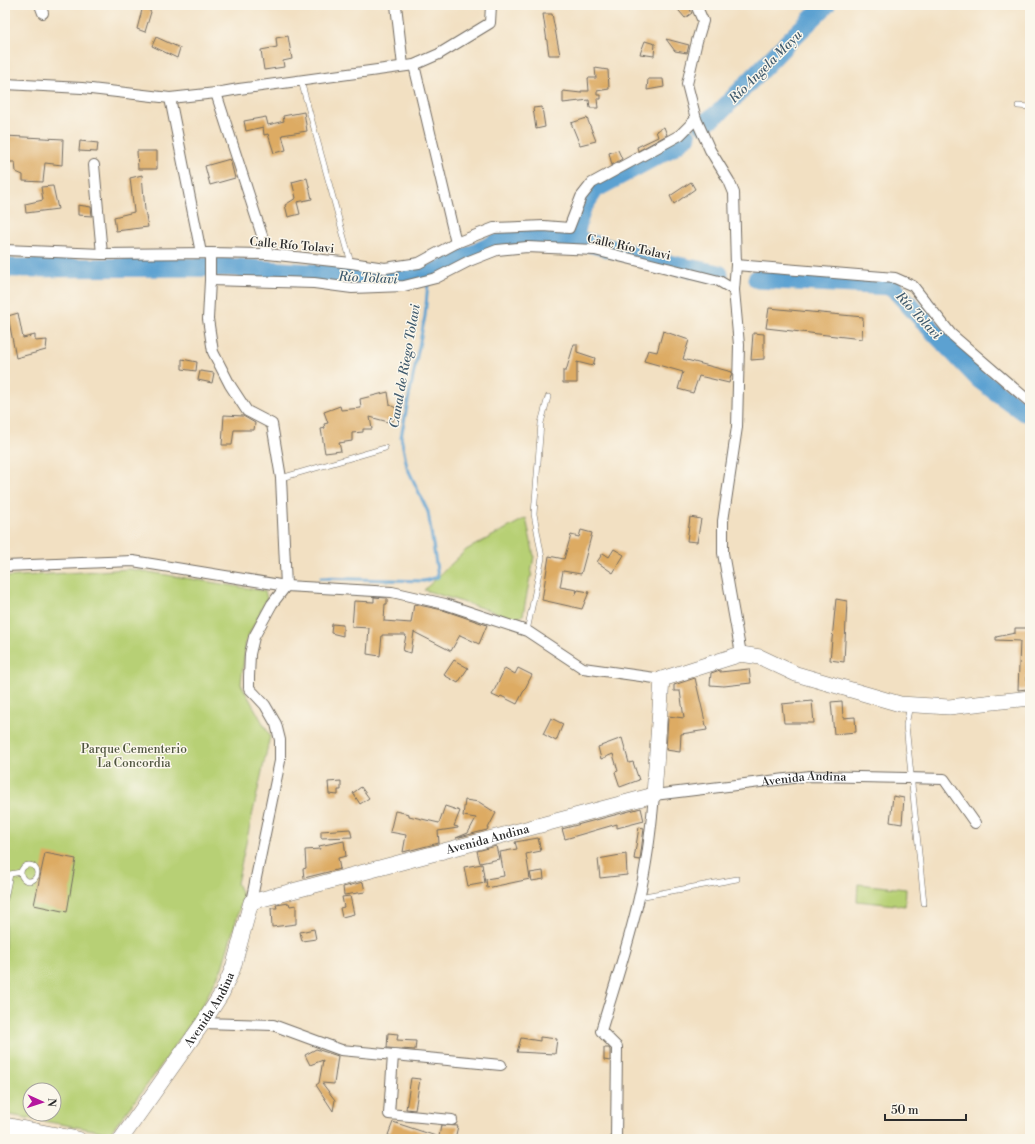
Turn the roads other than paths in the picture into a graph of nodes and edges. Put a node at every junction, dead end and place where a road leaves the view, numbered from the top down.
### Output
1 (396, 5) edge
2 (491, 5) edge
3 (696, 5) edge
4 (409, 65) junction
5 (301, 81) junction
6 (5, 84) edge
7 (216, 93) junction
8 (170, 98) junction
9 (1018, 106) dead end
10 (1030, 107) edge
11 (696, 119) junction
12 (94, 165) dead end
13 (456, 243) junction
14 (5, 250) edge
15 (207, 253) junction
16 (102, 254) junction
17 (268, 254) junction
18 (351, 263) junction
19 (736, 265) junction
20 (210, 280) junction
21 (734, 290) junction
22 (548, 397) dead end
23 (1030, 402) edge
24 (385, 448) dead end
25 (281, 478) junction
26 (5, 566) edge
27 (286, 586) junction
28 (527, 631) junction
29 (741, 654) junction
30 (662, 679) junction
31 (1030, 698) edge
32 (910, 704) junction
33 (911, 778) junction
34 (654, 795) junction
35 (975, 823) dead end
36 (21, 872) dead end
37 (737, 879) dead end
38 (639, 897) junction
39 (5, 899) edge
40 (252, 902) junction
41 (924, 903) dead end
42 (202, 1023) junction
43 (393, 1055) junction
44 (501, 1065) dead end
45 (452, 1120) dead end
46 (5, 1125) edge
47 (78, 1139) edge
48 (121, 1139) edge
49 (616, 1139) edge

1 - 4 street
2 - 4 street
3 - 11 street
4 - 5 street
4 - 13 street
5 - 7 street
5 - 18 lane
6 - 8 street
7 - 8 street
7 - 17 street
8 - 15 street
9 - 10 lane
11 - 13 street, Calle Río Tolavi
11 - 19 street
12 - 16 street
13 - 18 street, Calle Río Tolavi
14 - 16 street, Calle Río Tolavi
15 - 16 street, Calle Río Tolavi
15 - 17 street, Calle Río Tolavi
15 - 20 street
17 - 18 street, Calle Río Tolavi
19 - 21 street
19 - 23 street
20 - 21 street, Calle Río Tolavi
20 - 25 street
21 - 29 street
22 - 28 lane
24 - 25 lane
25 - 27 street
26 - 27 street
27 - 28 street
27 - 40 street
28 - 30 street
29 - 30 street
29 - 32 street
30 - 34 street
31 - 32 street
32 - 33 lane
33 - 34 street, Avenida Andina
33 - 35 street, Avenida Andina
33 - 41 lane
34 - 38 street
34 - 40 street, Avenida Andina
36 - 39 lane
37 - 38 lane
38 - 49 street
40 - 42 street, Avenida Andina
42 - 43 street
42 - 48 street, Avenida Andina
43 - 44 street
43 - 45 street
46 - 47 street

